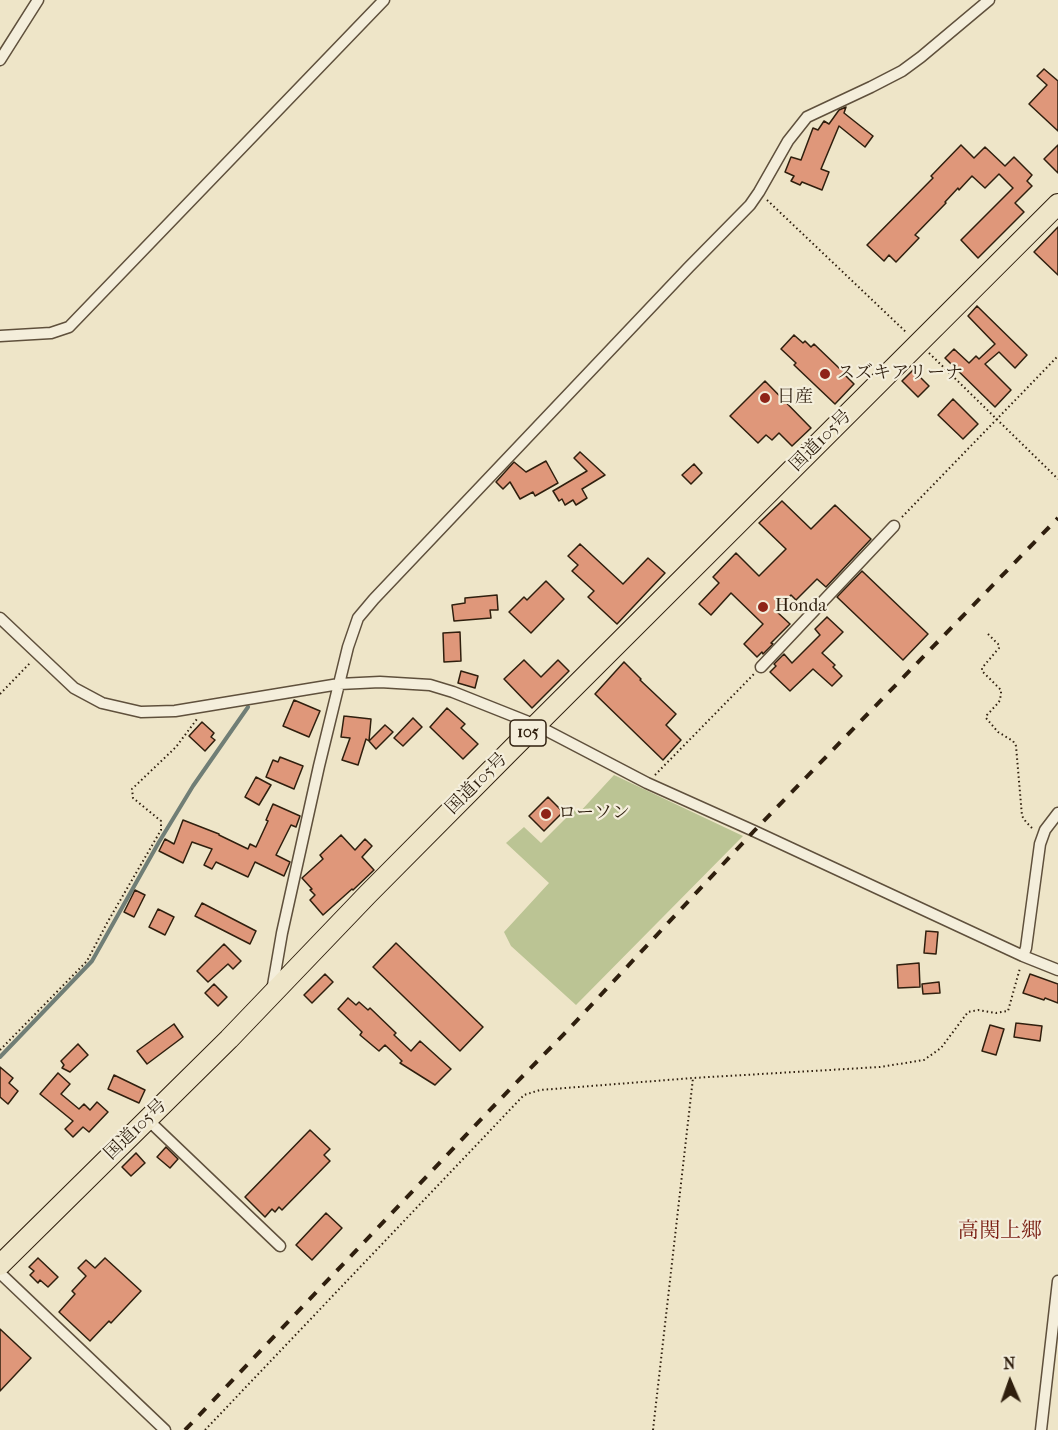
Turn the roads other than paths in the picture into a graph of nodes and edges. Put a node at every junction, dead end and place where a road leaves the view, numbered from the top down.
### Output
1 (38, 0) edge
2 (384, 0) edge
3 (989, 0) edge
4 (0, 60) edge
5 (1058, 204) edge
6 (0, 336) edge
7 (894, 526) road end
8 (0, 618) edge
9 (761, 667) road end
10 (339, 684) junction
11 (536, 725) junction
12 (1058, 813) edge
13 (1023, 956) junction
14 (1058, 970) edge
15 (272, 994) junction
16 (147, 1119) junction
17 (280, 1246) dead end
18 (0, 1265) edge
19 (0, 1273) edge
20 (1058, 1282) edge
21 (165, 1430) edge
22 (1041, 1430) edge

1 - 4 street
2 - 6 street
3 - 10 street
5 - 11 highway, 国道105号 / 105
7 - 9 street
8 - 10 street
10 - 11 street
10 - 15 street
11 - 13 street
11 - 15 highway, 国道105号 / 105
12 - 13 street
13 - 14 street
15 - 16 highway, 国道105号 / 105
16 - 17 street
16 - 18 highway, 国道105号 / 105
19 - 21 street
20 - 22 street

